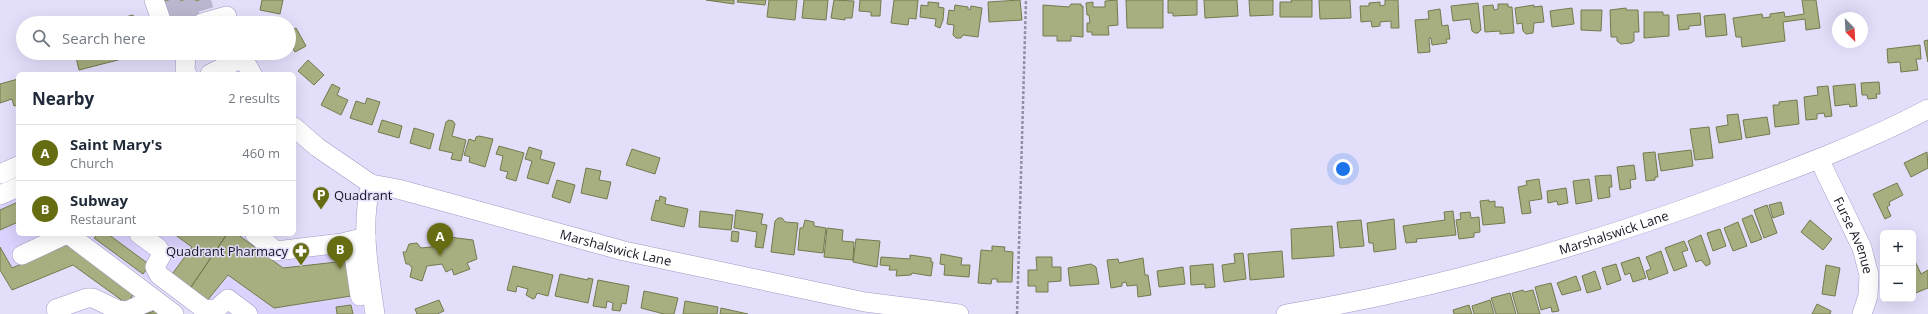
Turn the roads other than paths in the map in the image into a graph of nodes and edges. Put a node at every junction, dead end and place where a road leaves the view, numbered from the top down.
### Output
1 (154, 0) edge
2 (227, 13) edge
3 (160, 16) edge
4 (213, 16) edge
5 (186, 60) edge
6 (234, 60) edge
7 (243, 60) edge
8 (186, 72) edge
9 (213, 72) edge
10 (251, 72) edge
11 (1928, 109) edge
12 (296, 129) edge
13 (1819, 159) junction
14 (16, 167) edge
15 (0, 174) edge
16 (371, 184) junction
17 (16, 188) edge
18 (0, 195) edge
19 (65, 236) edge
20 (71, 236) edge
21 (142, 236) edge
22 (257, 236) edge
23 (354, 237) junction
24 (22, 255) dead end
25 (154, 299) junction
26 (56, 308) dead end
27 (1331, 310) edge
28 (1867, 313) edge
29 (174, 314) edge
30 (248, 314) edge
31 (363, 314) edge
32 (375, 314) edge
33 (958, 314) edge
34 (1286, 314) edge

1 - 3 street
2 - 4 street
5 - 8 street
6 - 9 street
7 - 10 street
11 - 13 street, Marshalswick Lane
12 - 16 street, Marshalswick Lane
13 - 27 street, Marshalswick Lane
13 - 28 street, Furse Avenue
14 - 15 street
16 - 23 street
16 - 33 street, Marshalswick Lane
17 - 18 street
19 - 24 street
20 - 25 street
21 - 30 street
22 - 23 street
23 - 31 street
23 - 32 street
25 - 26 street
25 - 29 street
27 - 34 street, Marshalswick Lane

